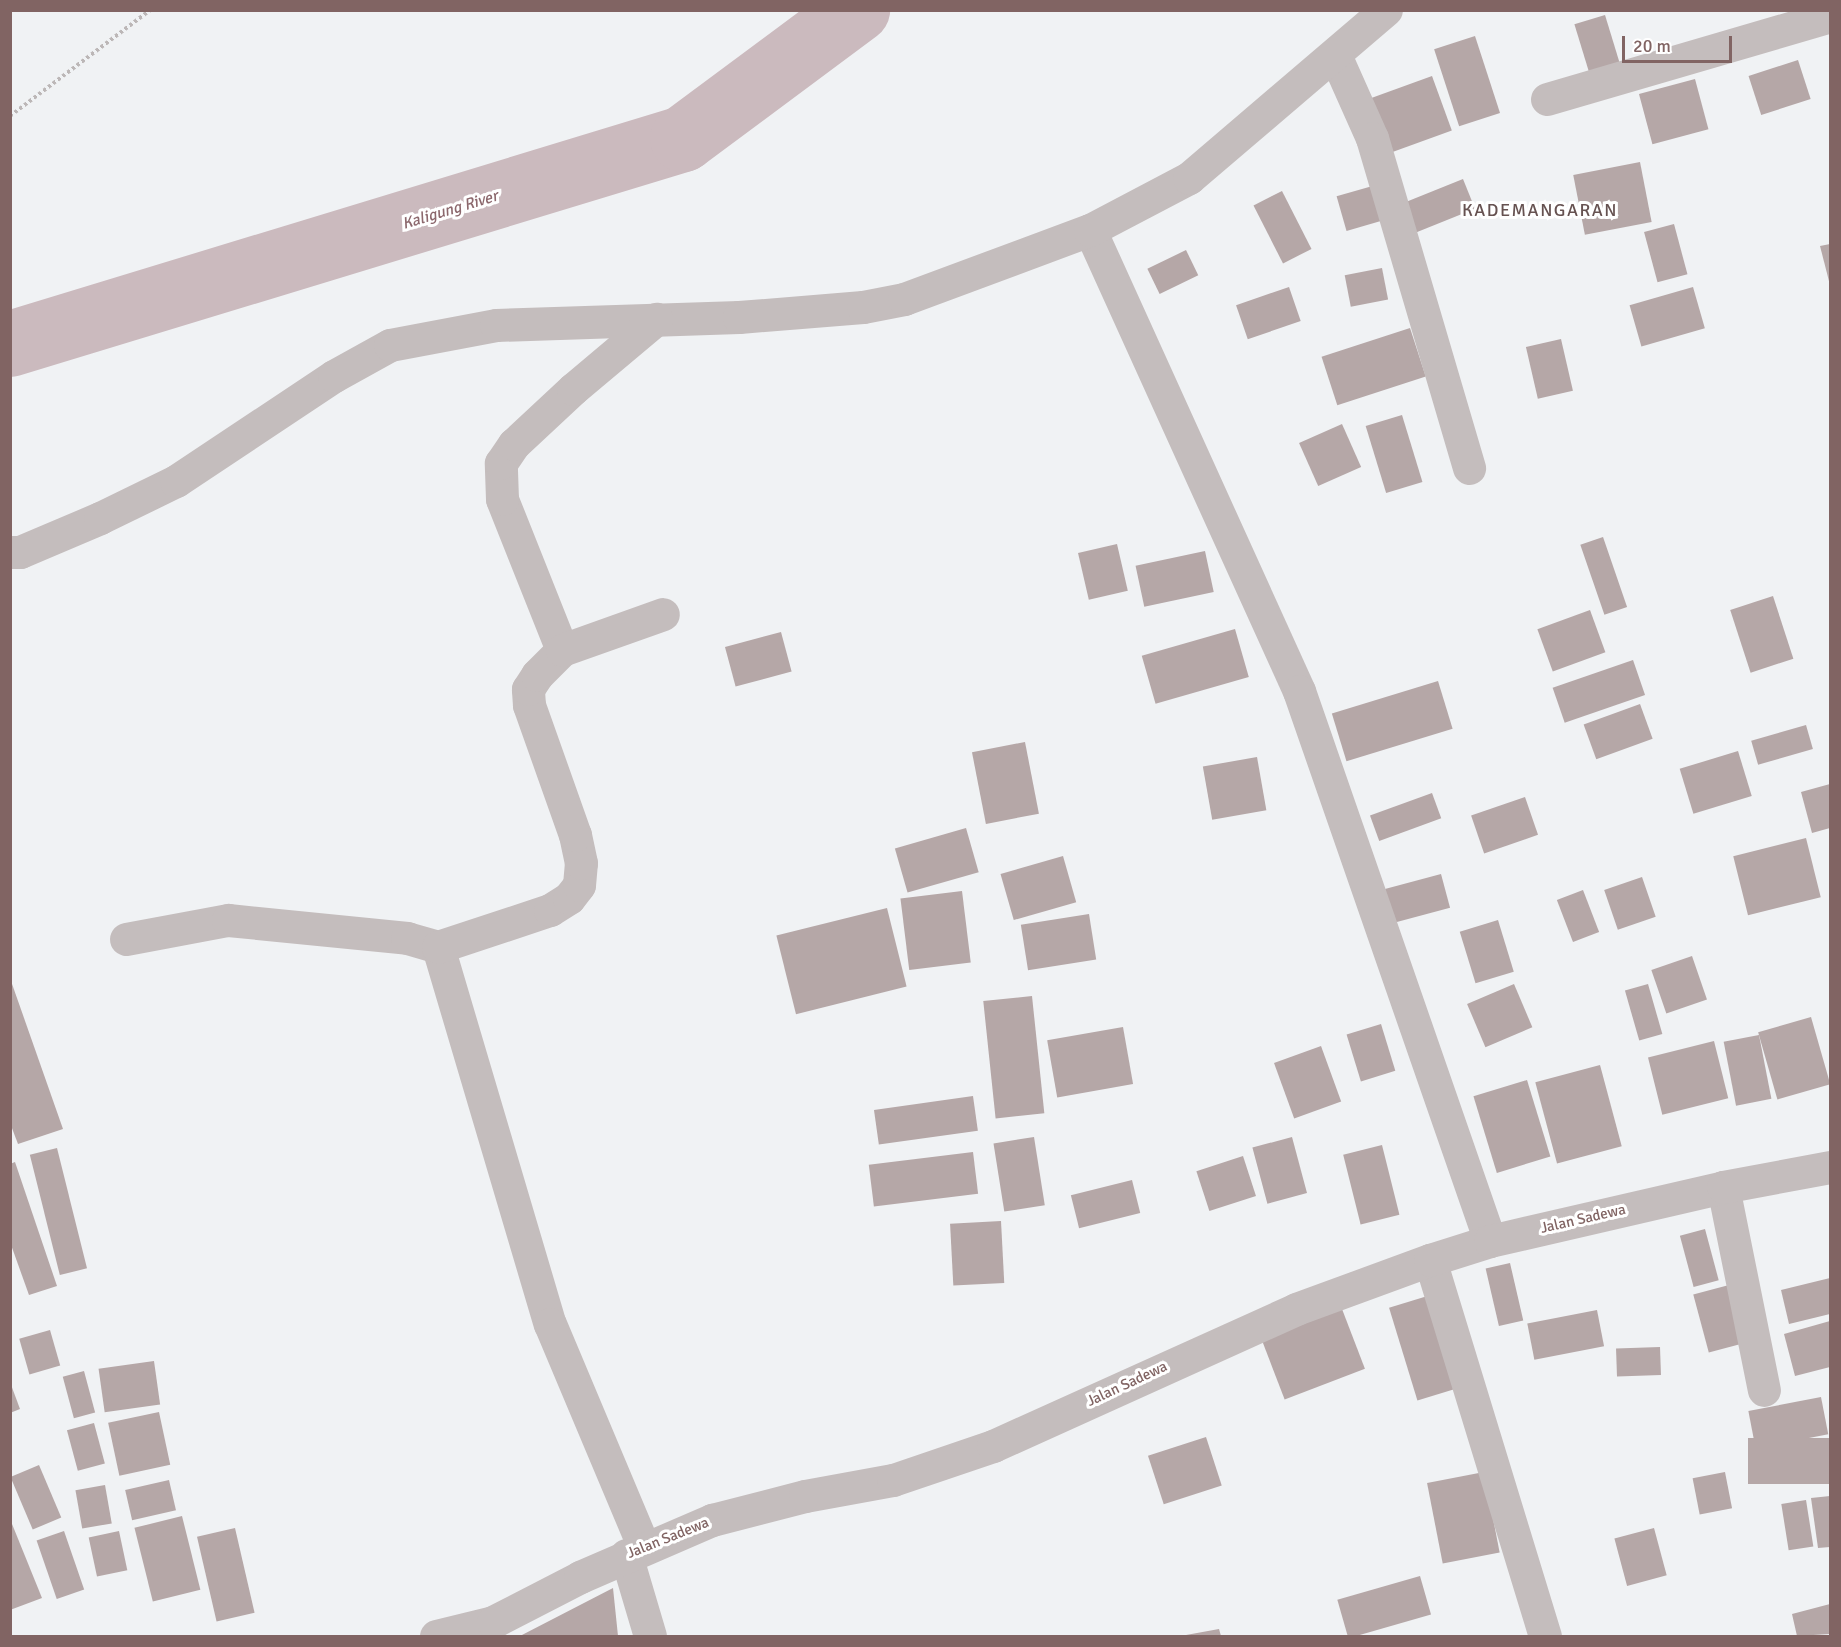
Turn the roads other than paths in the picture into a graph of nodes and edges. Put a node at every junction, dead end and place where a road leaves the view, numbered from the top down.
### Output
1 (1386, 10) edge
2 (1830, 16) edge
3 (1335, 55) junction
4 (1547, 99) dead end
5 (1090, 230) junction
6 (656, 319) junction
7 (1469, 468) dead end
8 (10, 552) edge
9 (663, 614) dead end
10 (562, 650) junction
11 (126, 939) dead end
12 (438, 947) junction
13 (1830, 1167) edge
14 (1723, 1187) junction
15 (1481, 1215) junction
16 (1430, 1260) junction
17 (1764, 1389) dead end
18 (632, 1532) junction
19 (435, 1636) edge
20 (650, 1636) edge
21 (1545, 1636) edge

1 - 3 street
2 - 4 street
3 - 5 street
3 - 7 street
5 - 6 street
5 - 15 street
6 - 8 street
6 - 10 street
9 - 10 street
10 - 12 street
11 - 12 street
12 - 18 street
13 - 14 street, Jalan Sadewa
14 - 15 street, Jalan Sadewa
14 - 17 street
15 - 16 street, Jalan Sadewa
16 - 18 street, Jalan Sadewa
16 - 21 street
18 - 19 street, Jalan Sadewa
18 - 20 street

